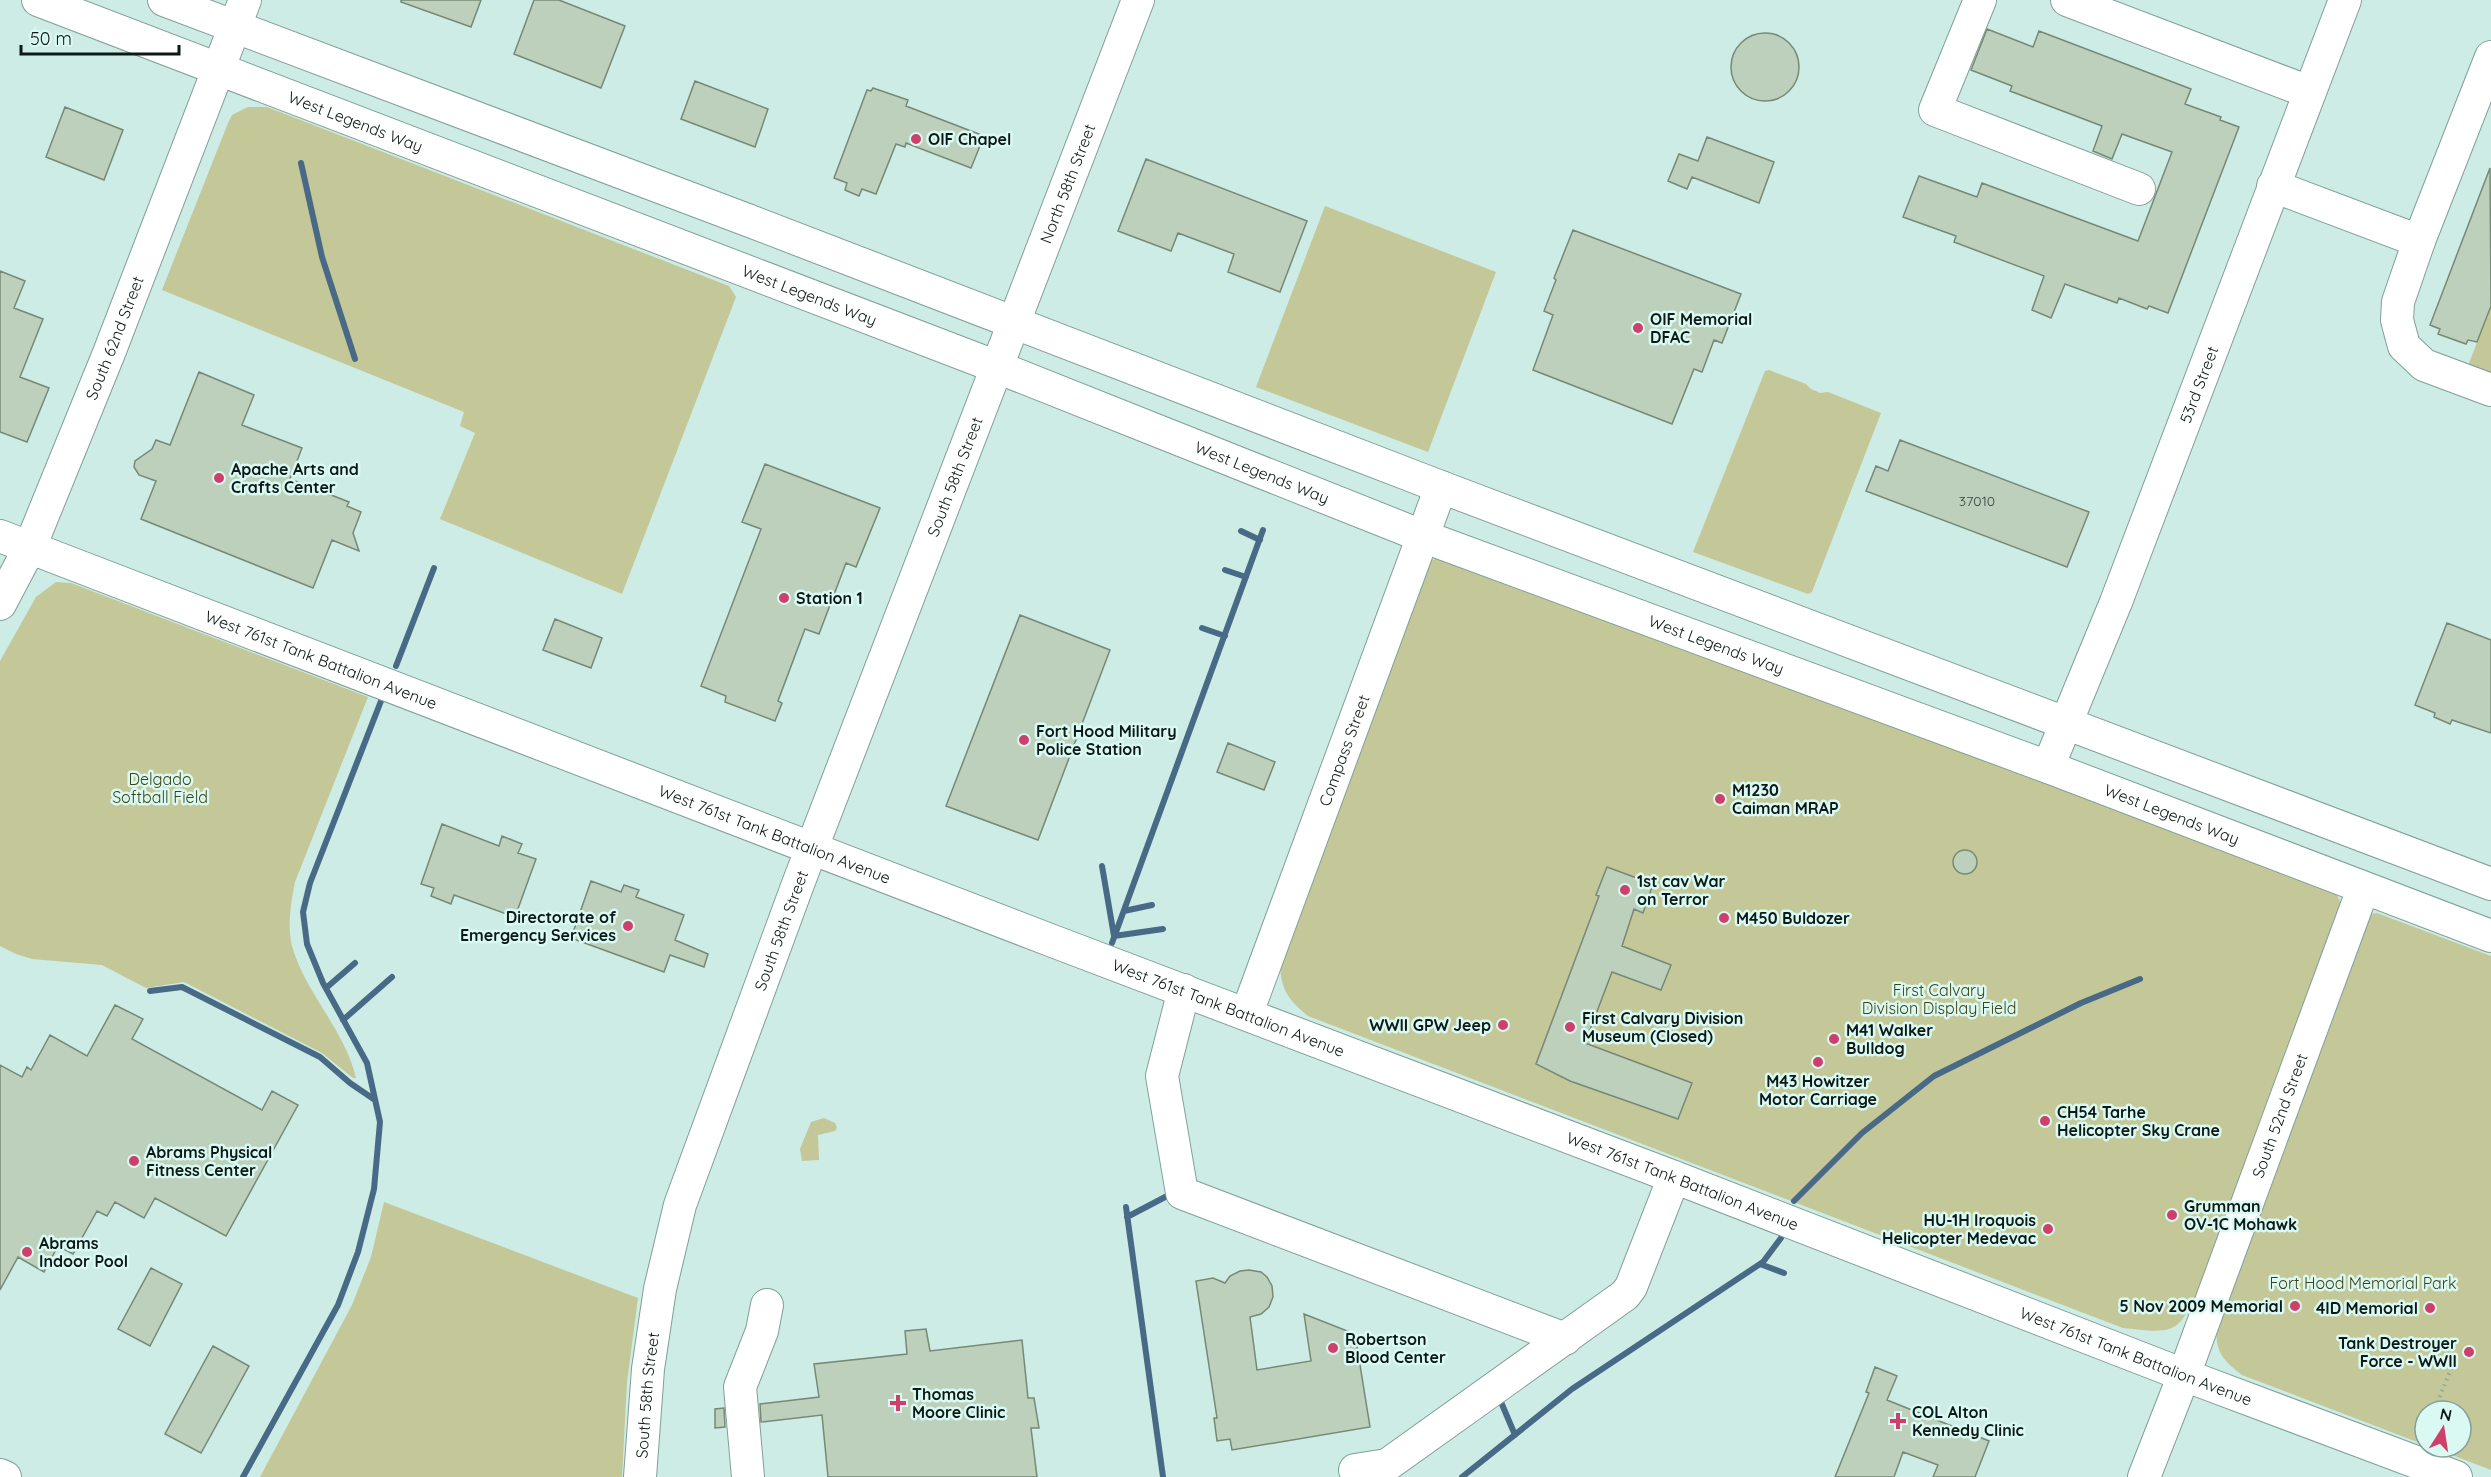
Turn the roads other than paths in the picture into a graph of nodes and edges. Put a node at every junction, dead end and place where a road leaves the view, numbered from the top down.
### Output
1 (38, 0) edge
2 (164, 0) edge
3 (1138, 0) edge
4 (1980, 0) edge
5 (2067, 0) edge
6 (2345, 0) edge
7 (240, 14) edge
8 (2491, 57) edge
9 (219, 70) junction
10 (2309, 92) junction
11 (2273, 186) junction
12 (2139, 189) dead end
13 (2419, 241) junction
14 (1014, 322) junction
15 (997, 367) junction
16 (2491, 390) edge
17 (1441, 487) junction
18 (0, 536) edge
19 (1422, 536) junction
20 (30, 547) junction
21 (0, 604) edge
22 (2067, 724) junction
23 (2048, 767) junction
24 (813, 848) junction
25 (2491, 884) edge
26 (2363, 889) junction
27 (2491, 936) edge
28 (1184, 990) junction
29 (1247, 1013) junction
30 (1674, 1177) junction
31 (767, 1305) dead end
32 (1565, 1339) junction
33 (2184, 1375) junction
34 (1355, 1470) dead end
35 (0, 1475) edge
36 (4, 1477) edge
37 (640, 1477) edge
38 (748, 1477) edge
39 (2144, 1477) edge
40 (2456, 1477) edge

1 - 9 street, West Legends Way
2 - 7 street
3 - 14 street, North 58th Street
4 - 12 street
5 - 10 street
6 - 10 street, 53rd Street
7 - 9 street, South 62nd Street
7 - 14 street
8 - 13 street
9 - 15 street, West Legends Way
9 - 20 street, South 62nd Street
10 - 11 street, 53rd Street
11 - 13 street
11 - 22 street, 53rd Street
13 - 16 street
14 - 15 street, North 58th Street
14 - 17 street
15 - 19 street, West Legends Way
15 - 24 street, South 58th Street
17 - 19 street, Compass Street
17 - 22 street
18 - 20 street, West 761st Tank Battalion Avenue
19 - 23 street, West Legends Way
19 - 29 street, Compass Street
20 - 21 street, South 62nd Street
20 - 24 street, West 761st Tank Battalion Avenue
22 - 23 street, 53rd Street
22 - 25 street
23 - 26 street, West Legends Way
24 - 28 street, West 761st Tank Battalion Avenue
24 - 37 street, South 58th Street
26 - 27 street, West Legends Way
26 - 33 street, South 52nd Street
28 - 29 street, West 761st Tank Battalion Avenue
28 - 32 street
29 - 30 street, West 761st Tank Battalion Avenue
30 - 32 street
30 - 33 street, West 761st Tank Battalion Avenue
31 - 38 street
32 - 34 street
33 - 39 street, South 52nd Street
33 - 40 street, West 761st Tank Battalion Avenue
35 - 36 street

